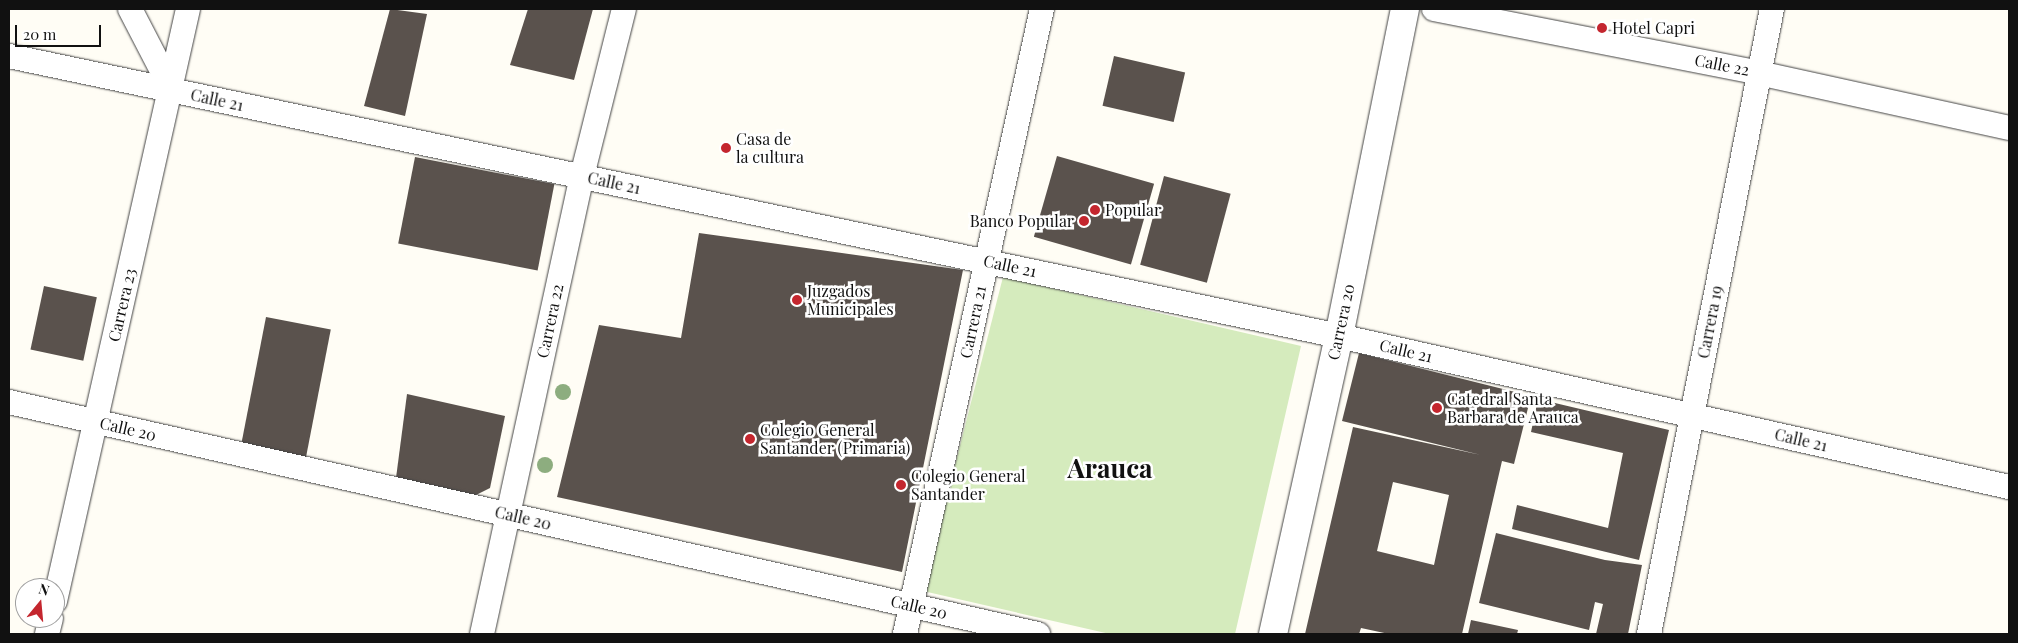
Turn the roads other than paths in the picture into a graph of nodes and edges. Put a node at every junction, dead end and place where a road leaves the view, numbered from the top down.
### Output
1 (130, 9) edge
2 (188, 9) edge
3 (624, 9) edge
4 (1042, 9) edge
5 (1404, 9) edge
6 (1434, 9) edge
7 (1772, 9) edge
8 (9, 56) edge
9 (1759, 73) junction
10 (172, 90) junction
11 (2009, 128) edge
12 (582, 176) junction
13 (987, 261) junction
14 (1339, 336) junction
15 (9, 402) edge
16 (1692, 415) junction
17 (96, 422) junction
18 (2009, 487) edge
19 (508, 515) junction
20 (60, 578) edge
21 (911, 606) junction
22 (482, 634) edge
23 (905, 634) edge
24 (1038, 634) edge
25 (1273, 634) edge
26 (1649, 634) edge

1 - 10 street
2 - 10 street, Carrera 23
3 - 12 street, Carrera 22
4 - 13 street, Carrera 21
5 - 14 street, Carrera 20
6 - 9 street, Calle 22
7 - 9 street, Carrera 19
8 - 10 street, Calle 21
9 - 11 street, Calle 22
9 - 16 street, Carrera 19
10 - 12 street, Calle 21
10 - 17 street, Carrera 23
12 - 13 street, Calle 21
12 - 19 street, Carrera 22
13 - 14 street, Calle 21
13 - 21 street, Carrera 21
14 - 16 street, Calle 21
14 - 25 street, Carrera 20
15 - 17 street, Calle 20
16 - 18 street, Calle 21
16 - 26 street, Carrera 19
17 - 19 street, Calle 20
17 - 20 street, Carrera 23
19 - 21 street, Calle 20
19 - 22 street, Carrera 22
21 - 23 street, Carrera 21
21 - 24 street, Calle 20

